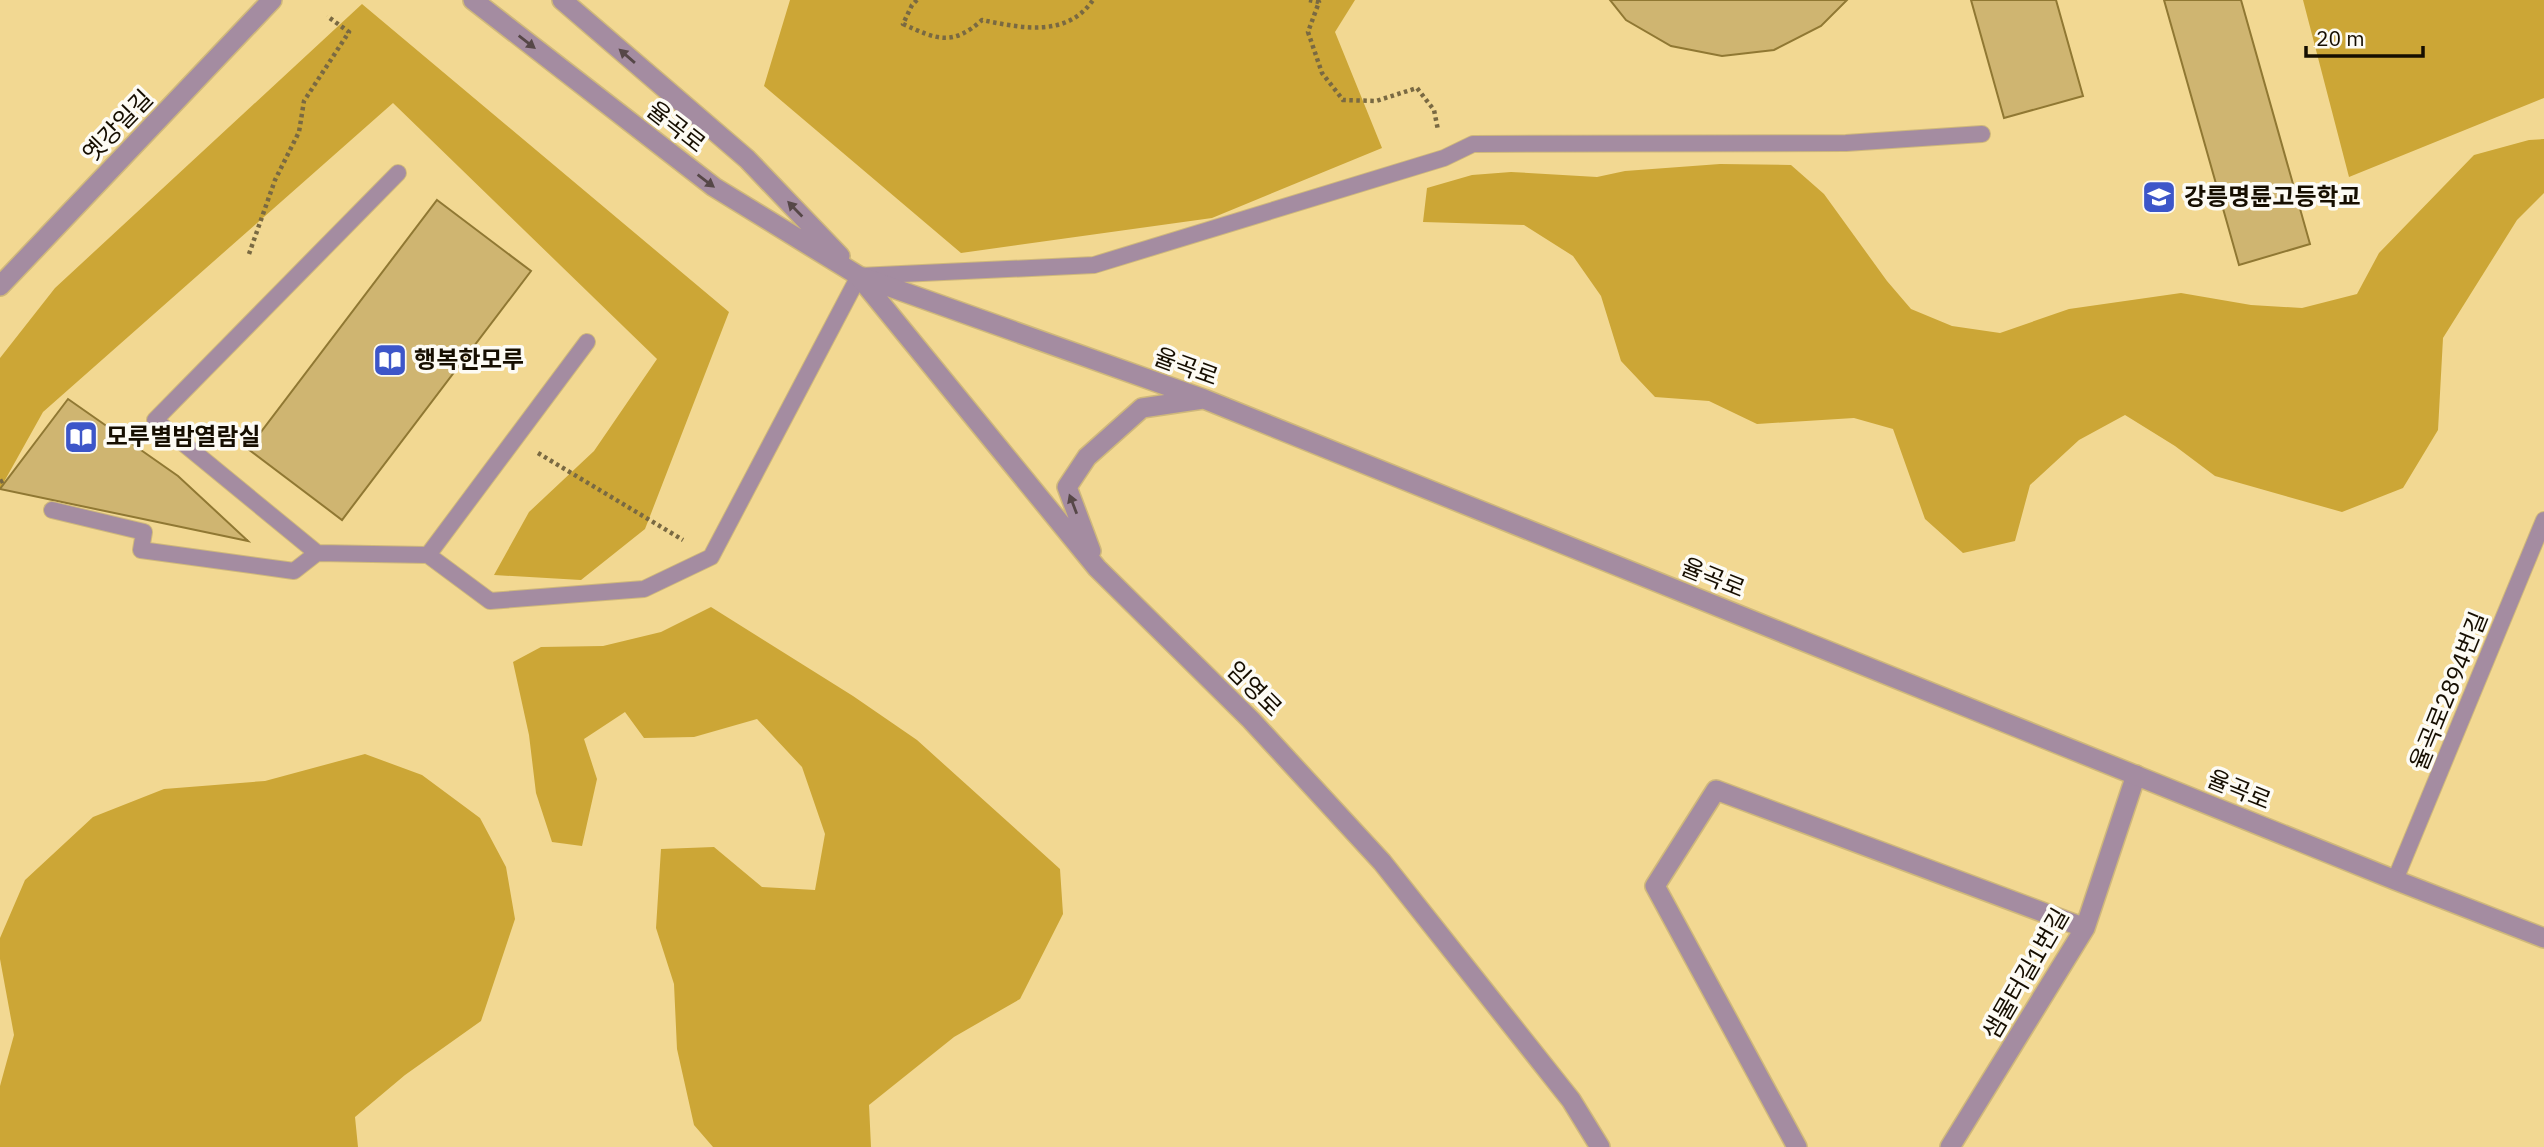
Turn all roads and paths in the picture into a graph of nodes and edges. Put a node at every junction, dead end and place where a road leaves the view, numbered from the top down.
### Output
1 (272, 0) edge
2 (473, 0) edge
3 (562, 0) edge
4 (917, 0) edge
5 (1093, 0) edge
6 (1309, 0) edge
7 (327, 16) dead end
8 (1982, 134) dead end
9 (1444, 158) junction
10 (398, 173) dead end
11 (249, 254) dead end
12 (859, 276) junction
13 (0, 286) edge
14 (587, 342) dead end
15 (1204, 399) junction
16 (515, 439) junction
17 (52, 510) dead end
18 (2544, 520) edge
19 (317, 553) junction
20 (428, 555) junction
21 (711, 556) junction
22 (1097, 568) junction
23 (2136, 775) junction
24 (2395, 880) junction
25 (2085, 928) junction
26 (2544, 938) edge
27 (1600, 1147) edge
28 (1797, 1147) edge
29 (1950, 1147) edge

1 - 13 street, 옛강일길
2 -> 12 street, 율곡로
12 -> 3 street, 율곡로
4 - 5 path
6 - 9 path
7 - 11 path
8 - 9 lane
9 - 12 lane
10 - 19 lane
12 - 15 street, 율곡로
12 - 21 lane
12 - 22 street, 임영로
14 - 16 lane
22 -> 15 street
15 - 23 street, 율곡로
16 - 20 lane
16 - 21 path
17 - 19 lane
18 - 24 lane, 율곡로2894번길
19 - 20 lane
20 - 21 lane
22 - 27 street, 임영로
23 - 24 street, 율곡로
23 - 25 street, 샘물터길1번길
24 - 26 street, 율곡로
25 - 28 street
25 - 29 street, 샘물터길1번길

